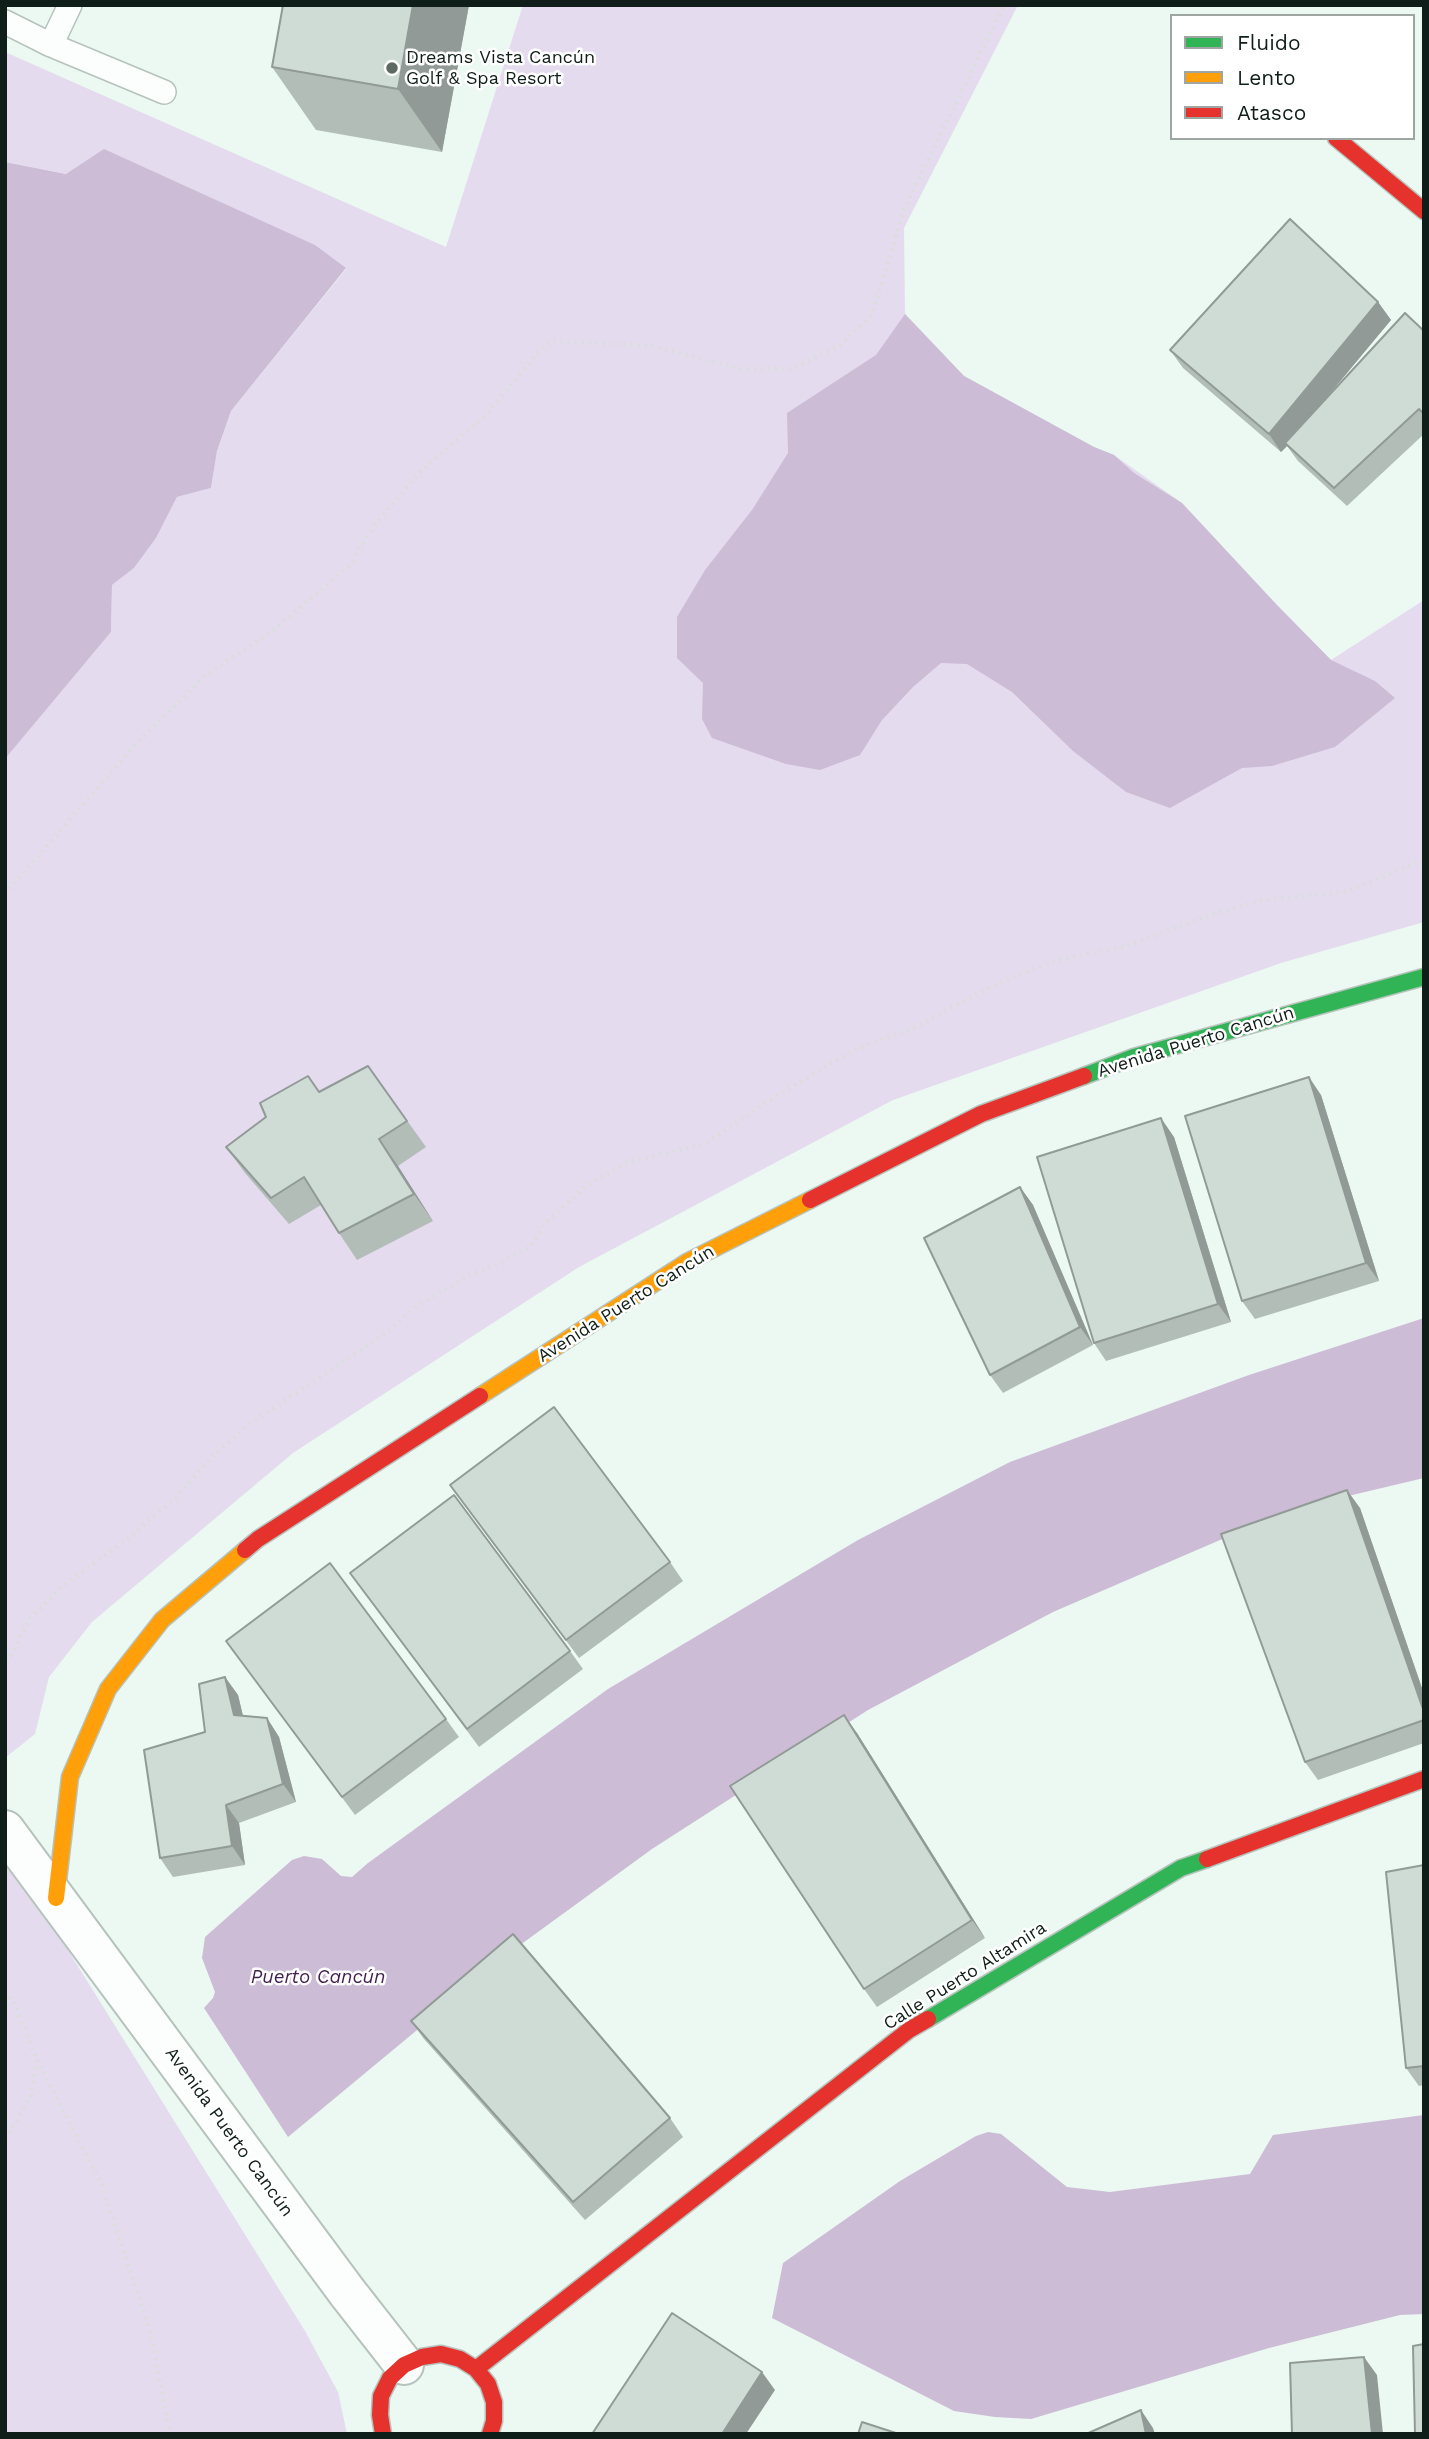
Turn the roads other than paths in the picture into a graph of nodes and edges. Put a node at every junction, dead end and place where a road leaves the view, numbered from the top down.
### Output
1 (71, 5) edge
2 (5, 22) edge
3 (51, 45) junction
4 (164, 92) dead end
5 (1338, 140) edge
6 (1424, 211) edge
7 (1424, 976) edge
8 (1424, 1779) edge
9 (5, 1830) edge
10 (57, 1898) junction
11 (404, 2365) junction
12 (475, 2369) junction
13 (383, 2434) edge
14 (490, 2434) edge

1 - 3 lane
2 - 3 lane
3 - 4 lane
5 - 6 street
7 - 10 street, Avenida Puerto Cancún
8 - 12 street, Calle Puerto Altamira
9 - 10 street, Avenida Puerto Cancún
10 - 11 street, Avenida Puerto Cancún
11 - 12 street
11 - 13 street
12 - 14 street

